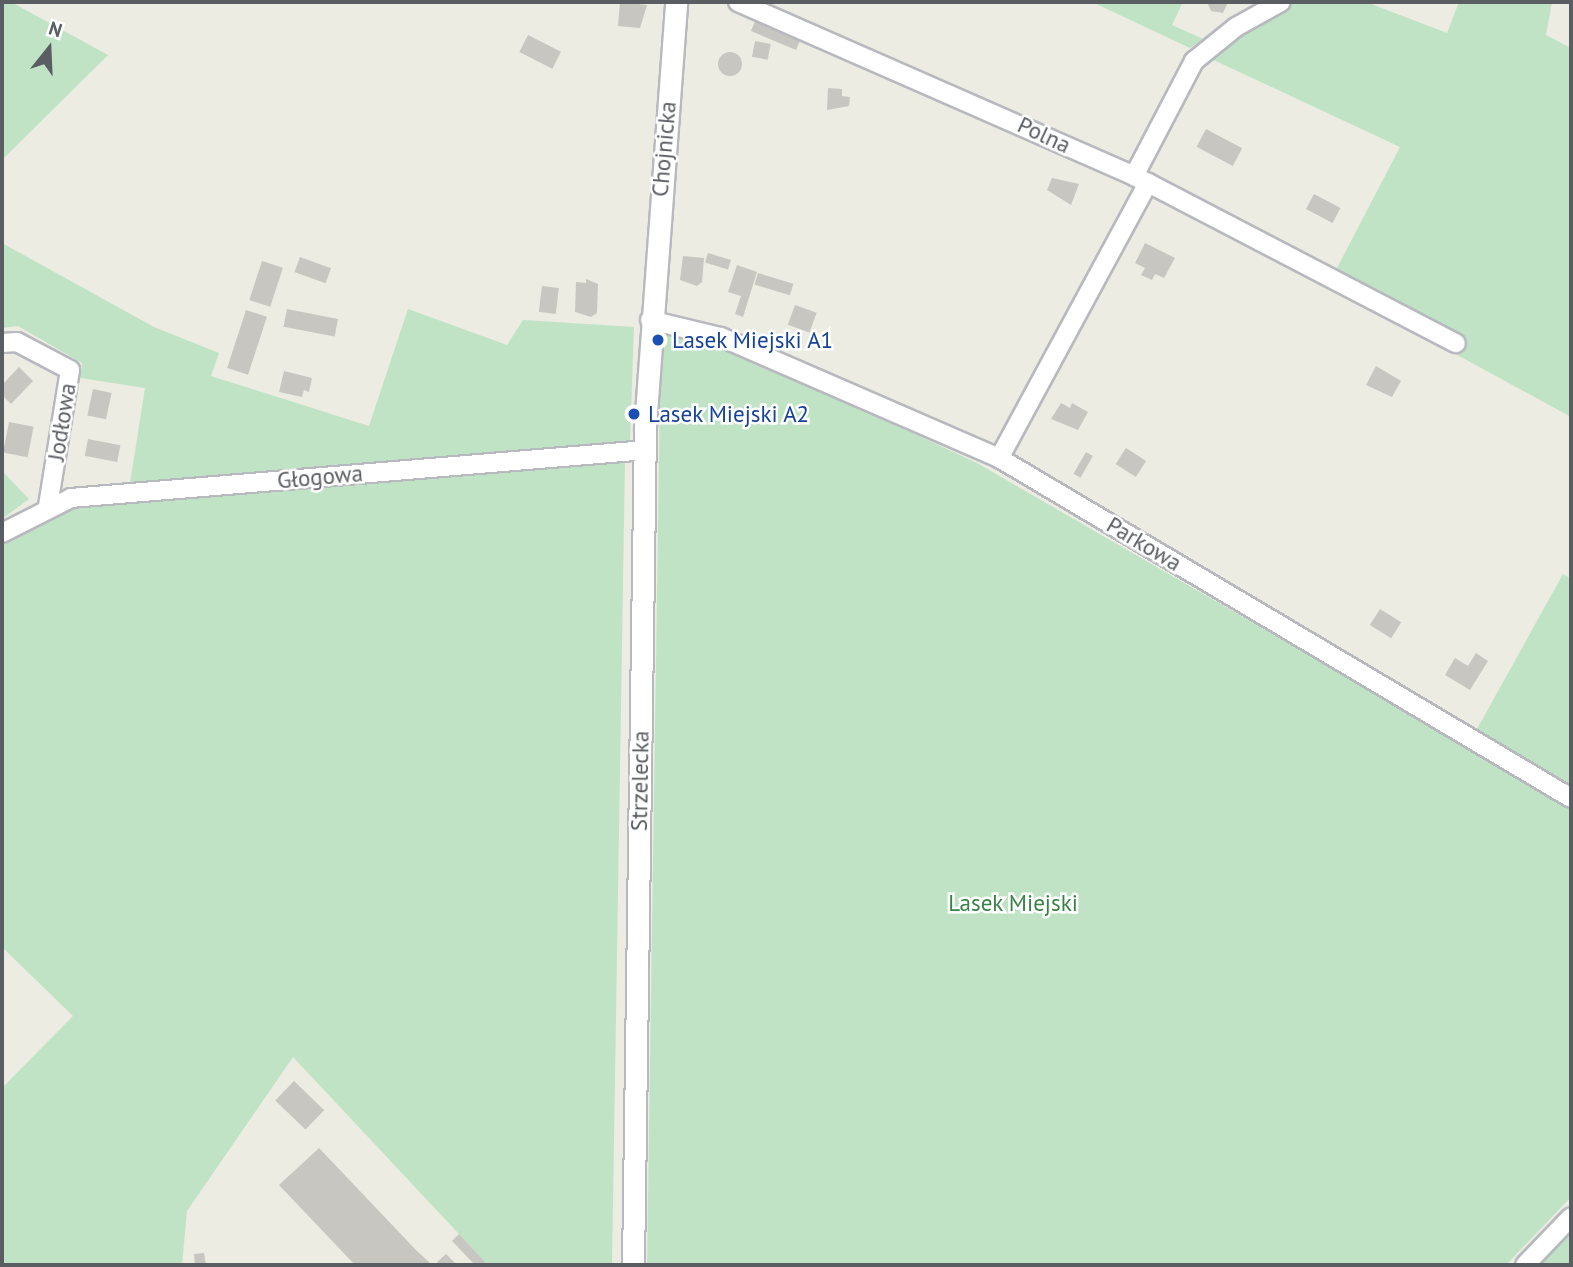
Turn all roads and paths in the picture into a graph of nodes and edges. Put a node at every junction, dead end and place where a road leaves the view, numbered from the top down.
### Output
1 (676, 2) edge
2 (738, 2) edge
3 (1281, 2) edge
4 (1141, 180) junction
5 (652, 297) joint
6 (650, 320) junction
7 (2, 343) edge
8 (1456, 344) dead end
9 (646, 450) junction
10 (999, 458) junction
11 (48, 506) junction
12 (2, 533) edge
13 (1571, 798) edge
14 (1571, 1217) edge
15 (634, 1265) edge
16 (1525, 1265) edge

1 - 5 street, Chojnicka
2 - 4 street, Polna
3 - 4 street
4 - 8 street, Polna
4 - 10 street
5 - 6 street, Strzelecka
6 - 9 street, Strzelecka
6 - 10 street, Parkowa
7 - 11 street, Jodłowa
9 - 11 street, Głogowa
9 - 15 street, Strzelecka
10 - 13 street, Parkowa
11 - 12 street, Głogowa
14 - 16 street

